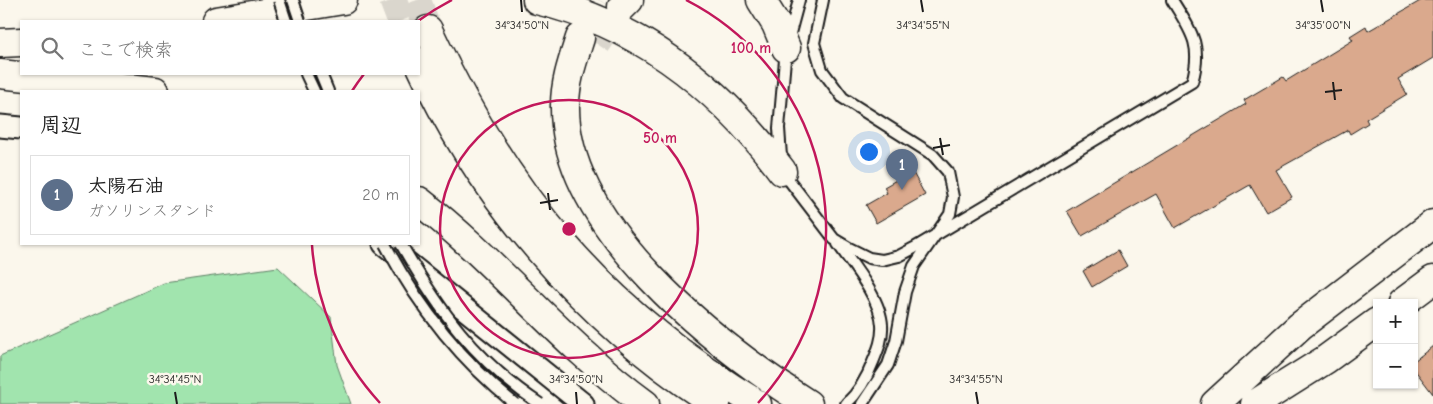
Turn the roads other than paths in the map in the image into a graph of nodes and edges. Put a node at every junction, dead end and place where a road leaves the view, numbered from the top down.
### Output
1 (279, 0) edge
2 (293, 0) edge
3 (343, 0) edge
4 (537, 0) edge
5 (761, 0) edge
6 (800, 0) edge
7 (823, 0) edge
8 (1172, 0) edge
9 (222, 20) edge
10 (286, 20) edge
11 (300, 20) edge
12 (428, 30) tunnel mouth
13 (588, 41) tunnel mouth
14 (20, 42) edge
15 (0, 43) edge
16 (786, 48) junction
17 (420, 64) edge
18 (0, 74) edge
19 (306, 75) edge
20 (321, 75) edge
21 (146, 90) edge
22 (314, 90) edge
23 (328, 90) edge
24 (0, 126) edge
25 (20, 128) edge
26 (782, 171) junction
27 (420, 202) edge
28 (1433, 224) edge
29 (937, 234) junction
30 (834, 239) junction
31 (386, 245) edge
32 (386, 245) edge
33 (402, 245) edge
34 (1433, 280) edge
35 (1407, 299) edge
36 (1373, 325) edge
37 (515, 404) edge
38 (540, 404) edge
39 (583, 404) edge
40 (645, 404) edge
41 (716, 404) edge
42 (757, 404) edge
43 (808, 404) edge
44 (846, 404) edge
45 (862, 404) edge
46 (1215, 404) edge
47 (1254, 404) edge

1 - 10 lane, bridge
2 - 11 lane, bridge
3 - 9 highway
4 - 26 highway
5 - 16 highway
6 - 16 lane
7 - 29 lane
8 - 29 lane
12 - 42 highway
13 - 43 highway
14 - 15 highway
16 - 26 lane
17 - 41 highway
18 - 21 highway
19 - 22 lane
20 - 23 lane
24 - 25 street
26 - 30 lane
27 - 40 highway
28 - 46 highway
29 - 30 lane
29 - 45 lane
30 - 44 lane
31 - 37 lane, bridge
32 - 39 street
33 - 38 lane, bridge
34 - 35 highway
36 - 47 highway

